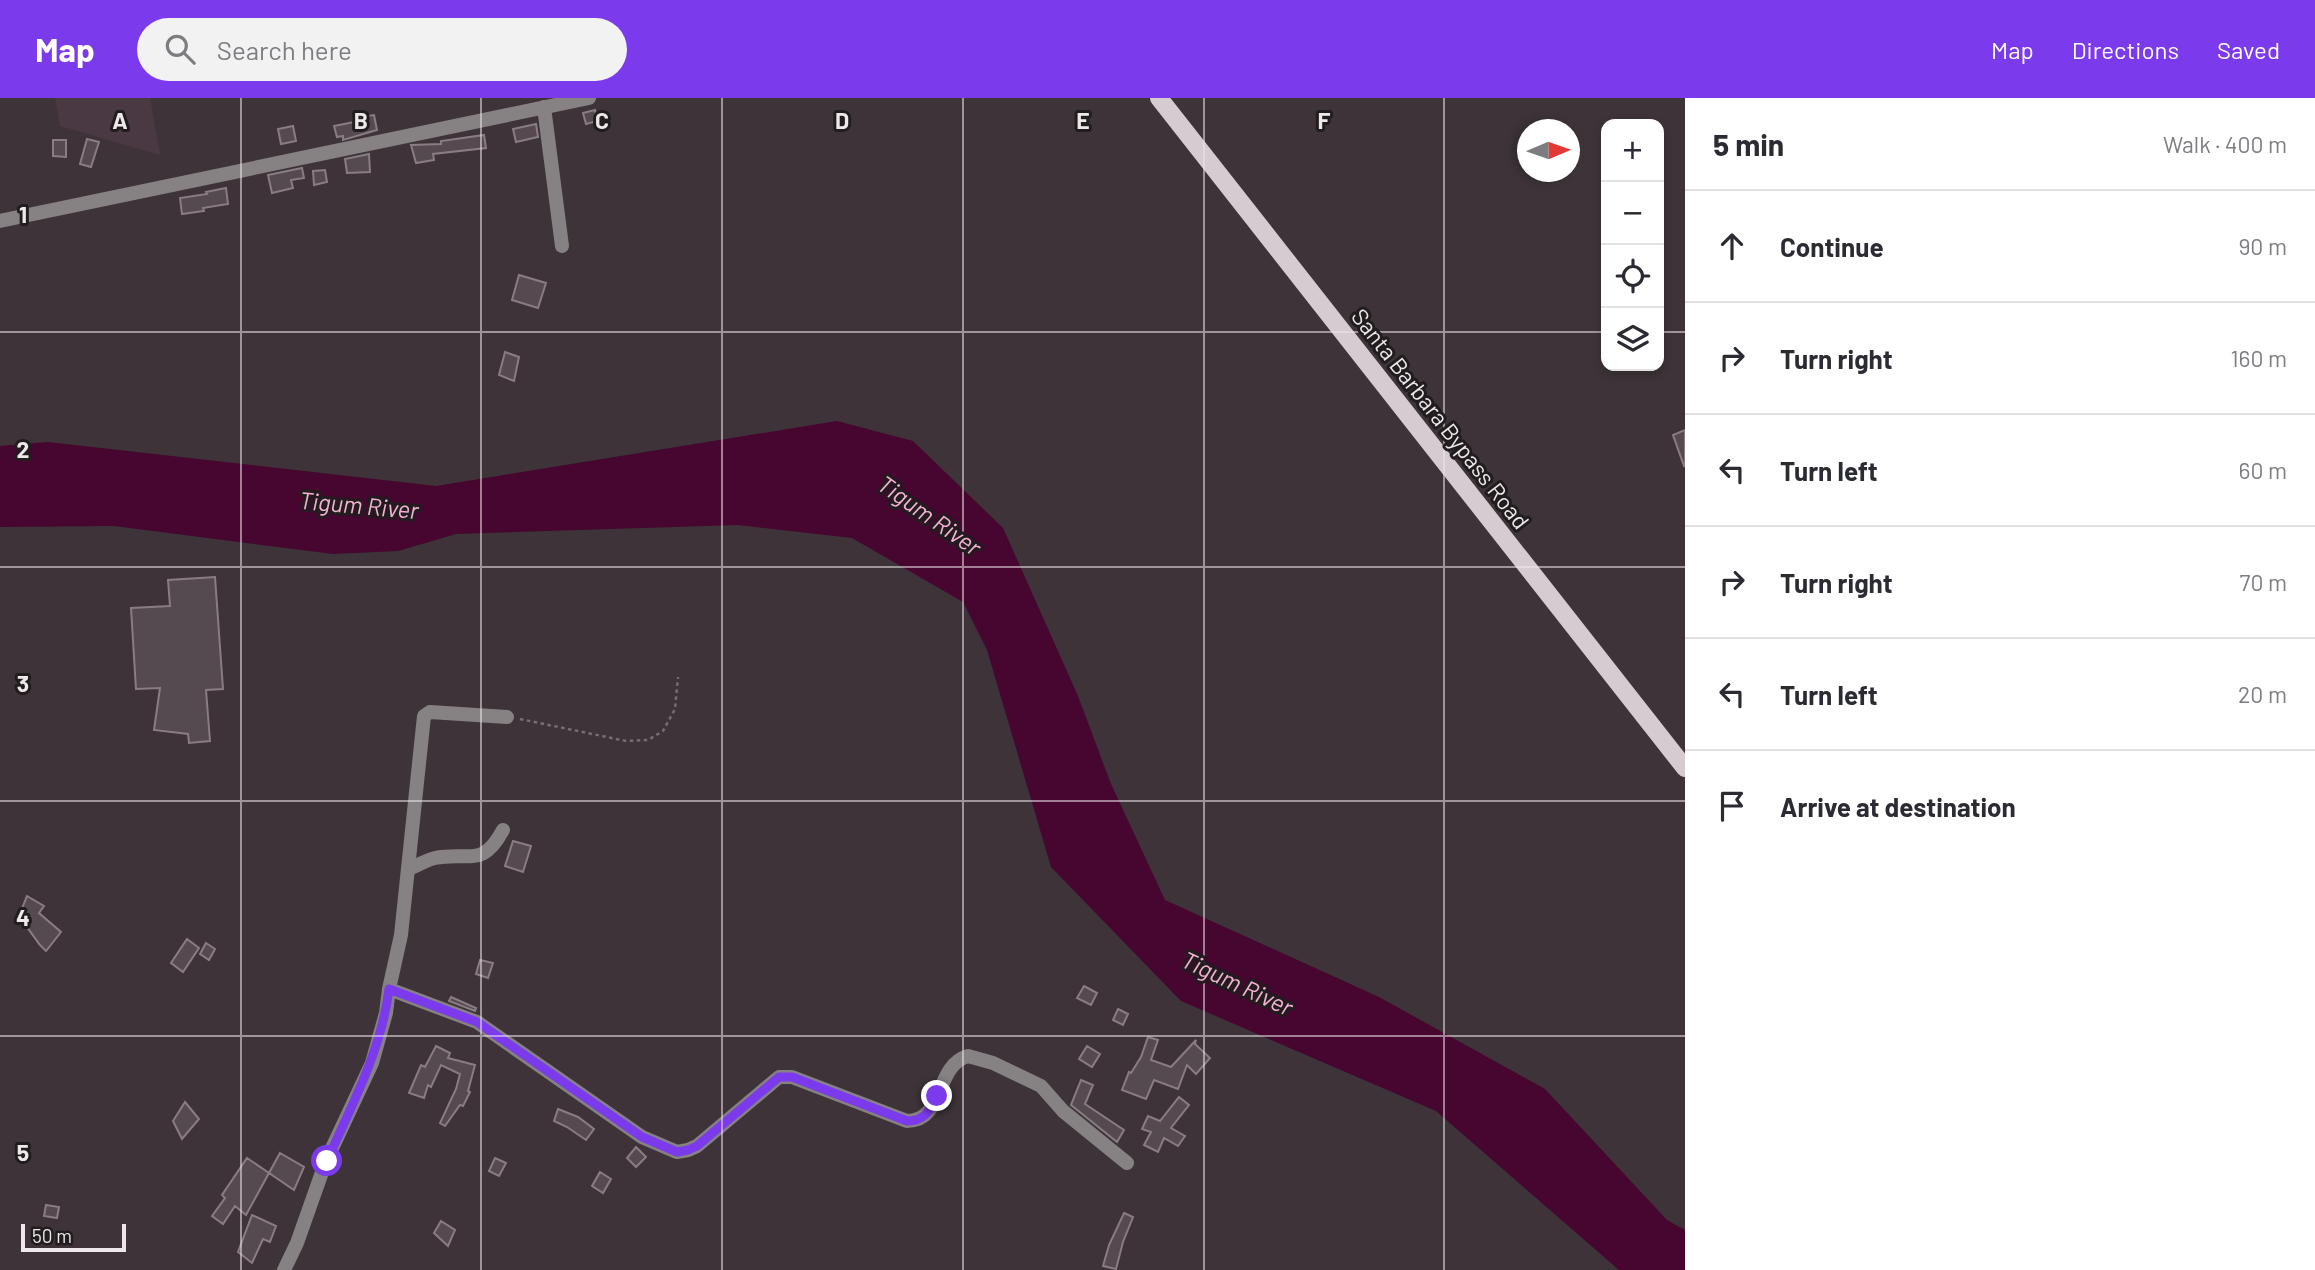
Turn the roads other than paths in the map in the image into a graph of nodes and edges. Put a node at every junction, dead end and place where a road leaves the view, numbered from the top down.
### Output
1 (589, 98) edge
2 (1159, 98) edge
3 (544, 107) junction
4 (0, 221) edge
5 (562, 246) dead end
6 (507, 717) road end
7 (1685, 768) edge
8 (503, 830) dead end
9 (409, 869) junction
10 (389, 989) junction
11 (1126, 1163) dead end
12 (284, 1270) edge

1 - 3 street
2 - 7 main road, Santa Barbara Bypass Road
3 - 4 street
3 - 5 street
6 - 9 street
8 - 9 street
9 - 10 street
10 - 11 street
10 - 12 street

